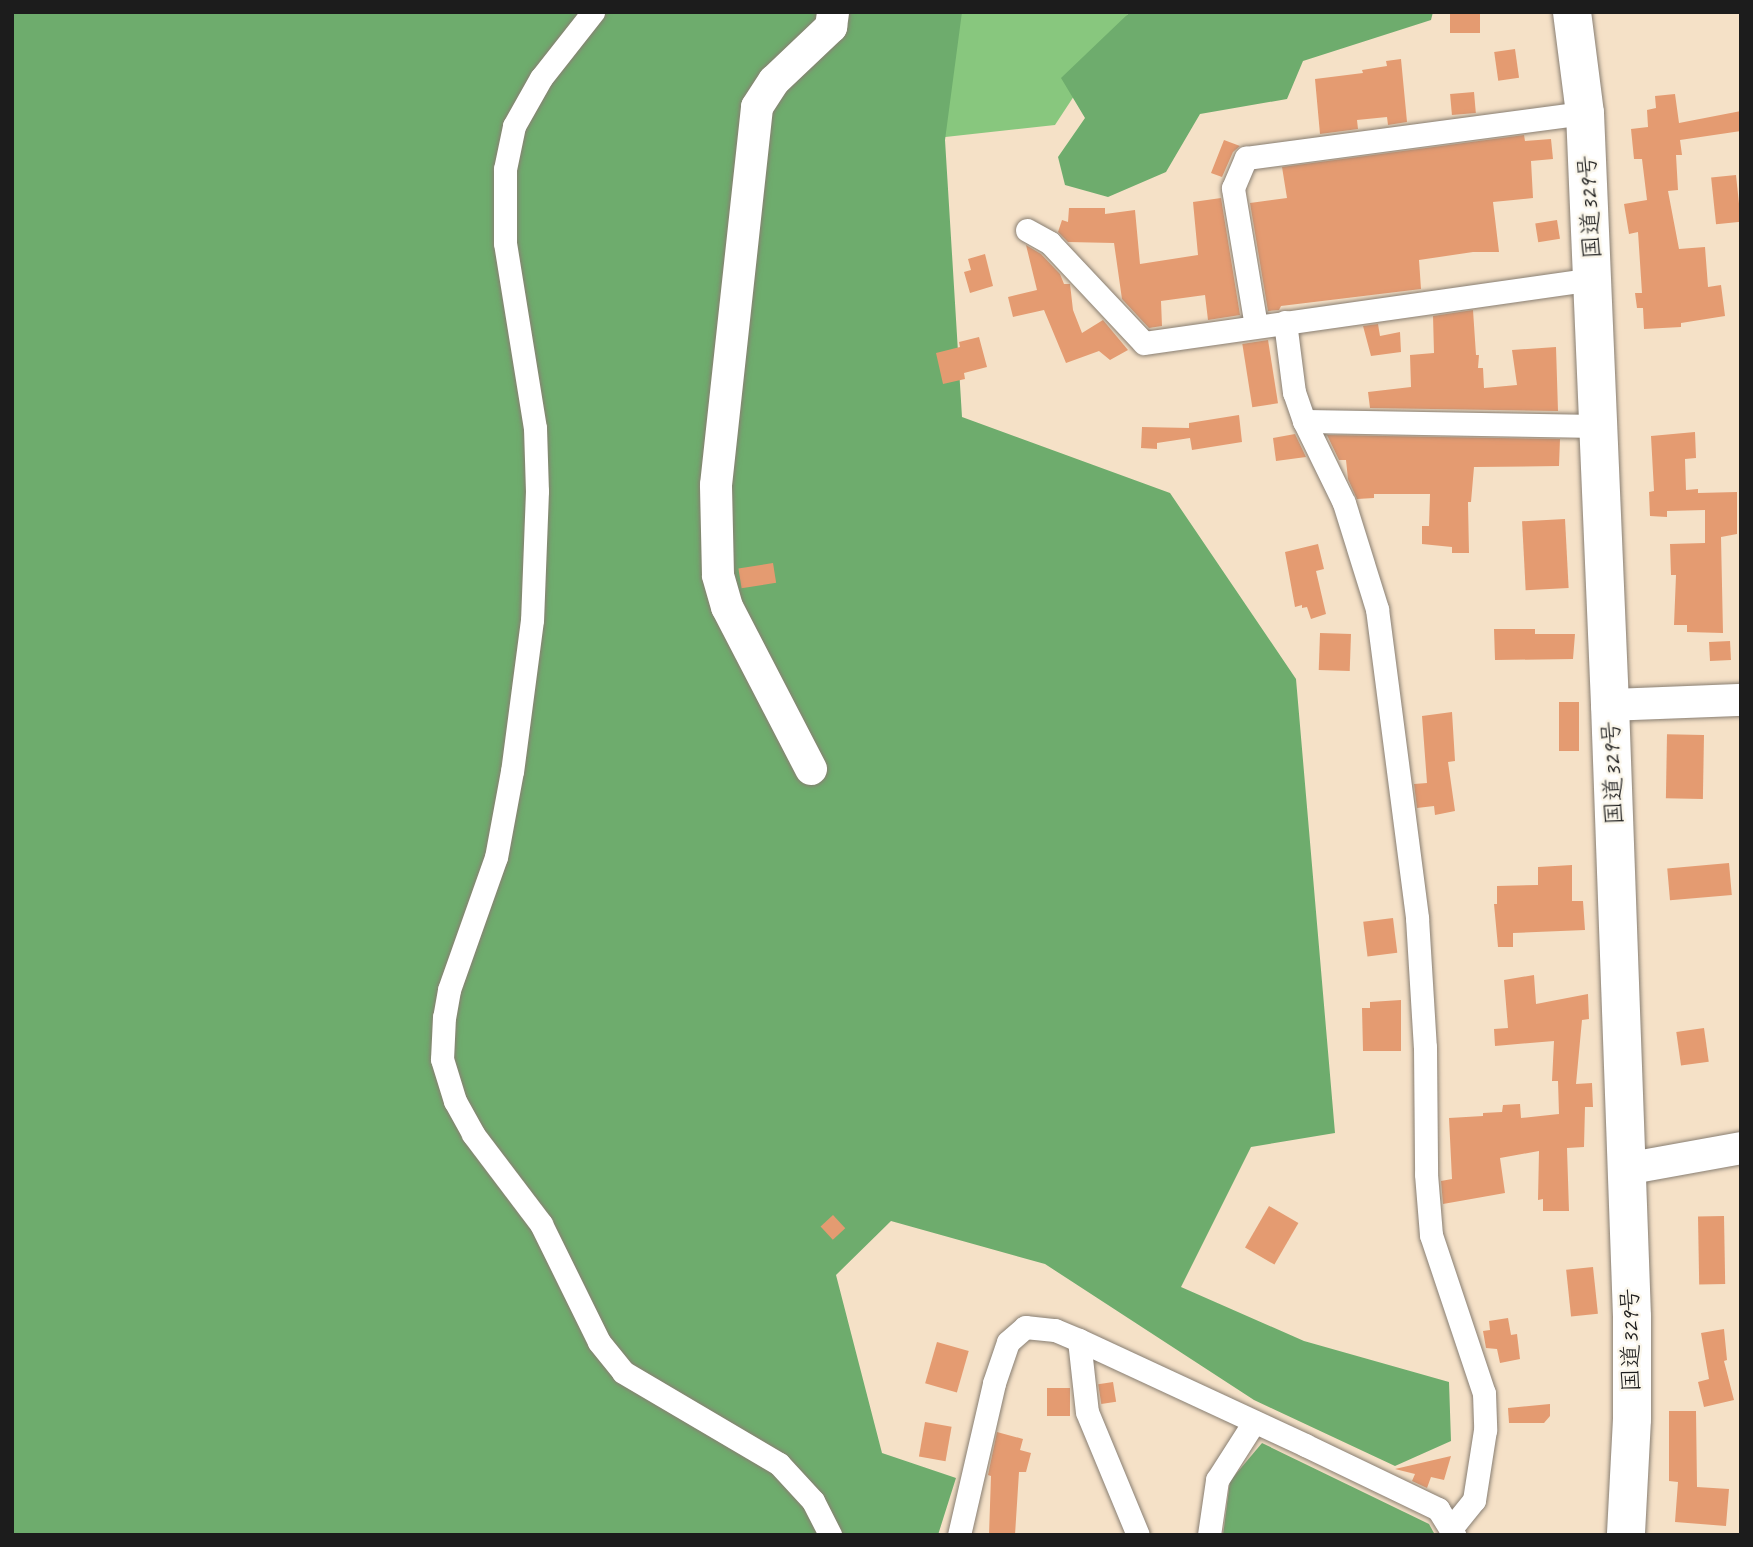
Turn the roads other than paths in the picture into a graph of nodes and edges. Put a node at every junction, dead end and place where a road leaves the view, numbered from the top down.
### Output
1 (593, 12) edge
2 (834, 12) edge
3 (1572, 12) edge
4 (1585, 113) junction
5 (1027, 230) dead end
6 (1593, 279) junction
7 (1285, 322) junction
8 (1256, 326) junction
9 (1304, 421) junction
10 (1600, 426) junction
11 (1741, 700) edge
12 (1610, 705) junction
13 (811, 769) dead end
14 (1740, 1151) edge
15 (1626, 1169) junction
16 (1079, 1340) junction
17 (1254, 1422) junction
18 (1453, 1531) edge
19 (830, 1535) edge
20 (960, 1535) edge
21 (1138, 1535) edge
22 (1209, 1535) edge
23 (1626, 1535) edge

1 - 19 street
2 - 13 street
3 - 4 highway, 国道329号
4 - 6 highway, 国道329号
4 - 8 street
5 - 8 street
6 - 7 street
6 - 10 highway, 国道329号
7 - 8 street
7 - 9 street
9 - 10 street
9 - 18 street
10 - 12 highway, 国道329号
11 - 12 street
12 - 15 highway, 国道329号
14 - 15 street
15 - 23 highway, 国道329号
16 - 17 street
16 - 20 street
16 - 21 street
17 - 18 street
17 - 22 street

